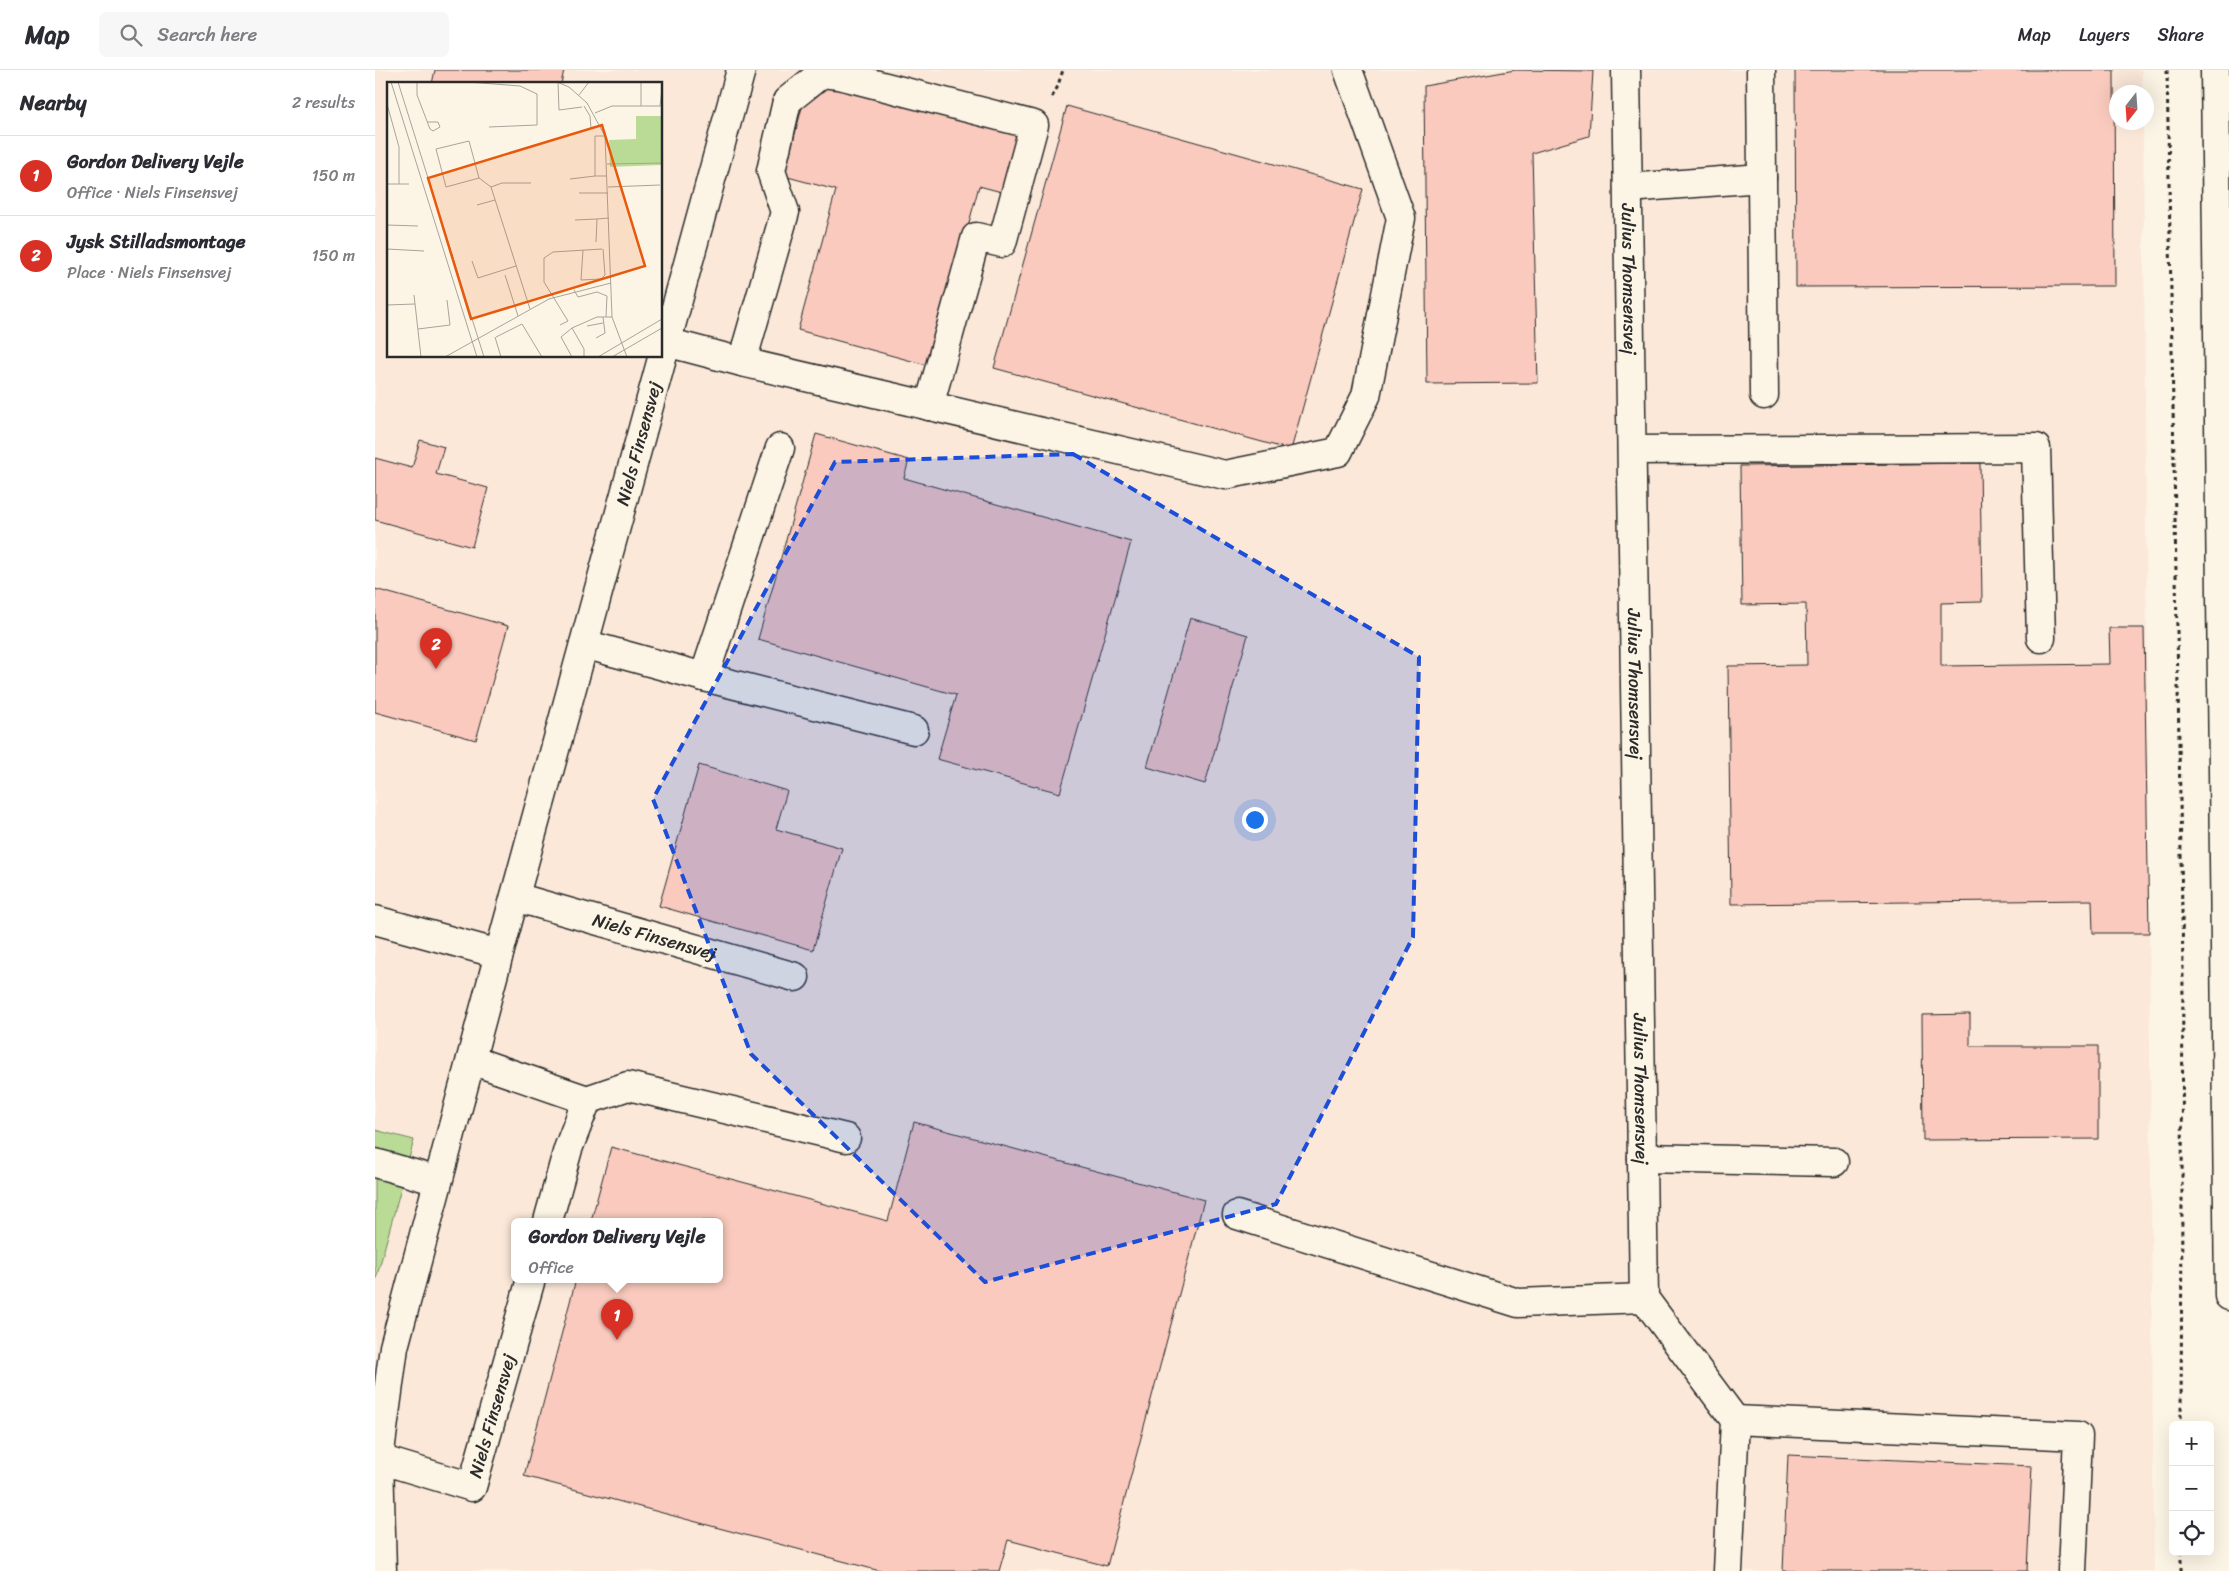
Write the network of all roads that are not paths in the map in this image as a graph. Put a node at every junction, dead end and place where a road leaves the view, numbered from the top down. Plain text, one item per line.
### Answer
1 (741, 70) edge
2 (1347, 70) edge
3 (1626, 70) edge
4 (1761, 70) edge
5 (2215, 70) edge
6 (1762, 178) junction
7 (1628, 188) junction
8 (667, 342) junction
9 (663, 357) edge
10 (663, 358) edge
11 (742, 362) junction
12 (1764, 395) dead end
13 (929, 406) junction
14 (780, 448) dead end
15 (1632, 450) junction
16 (2041, 638) dead end
17 (584, 644) junction
18 (704, 677) junction
19 (915, 730) dead end
20 (515, 897) junction
21 (375, 920) edge
22 (499, 954) junction
23 (795, 976) dead end
24 (471, 1060) junction
25 (587, 1100) junction
26 (846, 1138) dead end
27 (1642, 1158) junction
28 (1834, 1162) dead end
29 (375, 1163) edge
30 (438, 1181) junction
31 (1237, 1215) dead end
32 (548, 1218) edge
33 (530, 1283) edge
34 (2229, 1296) edge
35 (1644, 1298) junction
36 (1735, 1420) junction
37 (379, 1459) junction
38 (382, 1571) edge
39 (1728, 1571) edge
40 (2072, 1571) edge

1 - 8 street, Niels Finsensvej
2 - 13 street
3 - 7 street, Julius Thomsensvej
4 - 6 street
5 - 34 street
6 - 7 street
6 - 12 street
7 - 15 street, Julius Thomsensvej
8 - 9 street, Niels Finsensvej
8 - 11 street
10 - 17 street, Niels Finsensvej
11 - 13 street
11 - 13 street
14 - 18 street
15 - 16 street
15 - 27 street, Julius Thomsensvej
17 - 18 street
17 - 20 street, Niels Finsensvej
18 - 19 street
20 - 22 street, Niels Finsensvej
20 - 23 street, Niels Finsensvej
21 - 22 street
22 - 24 street, Niels Finsensvej
24 - 25 street
24 - 30 street, Niels Finsensvej
25 - 26 street
25 - 32 street
27 - 28 street
27 - 35 street, Julius Thomsensvej
29 - 30 street
30 - 37 street, Niels Finsensvej
31 - 35 street
33 - 37 street, Niels Finsensvej
35 - 36 street
36 - 39 street
36 - 40 street
37 - 38 street, Niels Finsensvej

